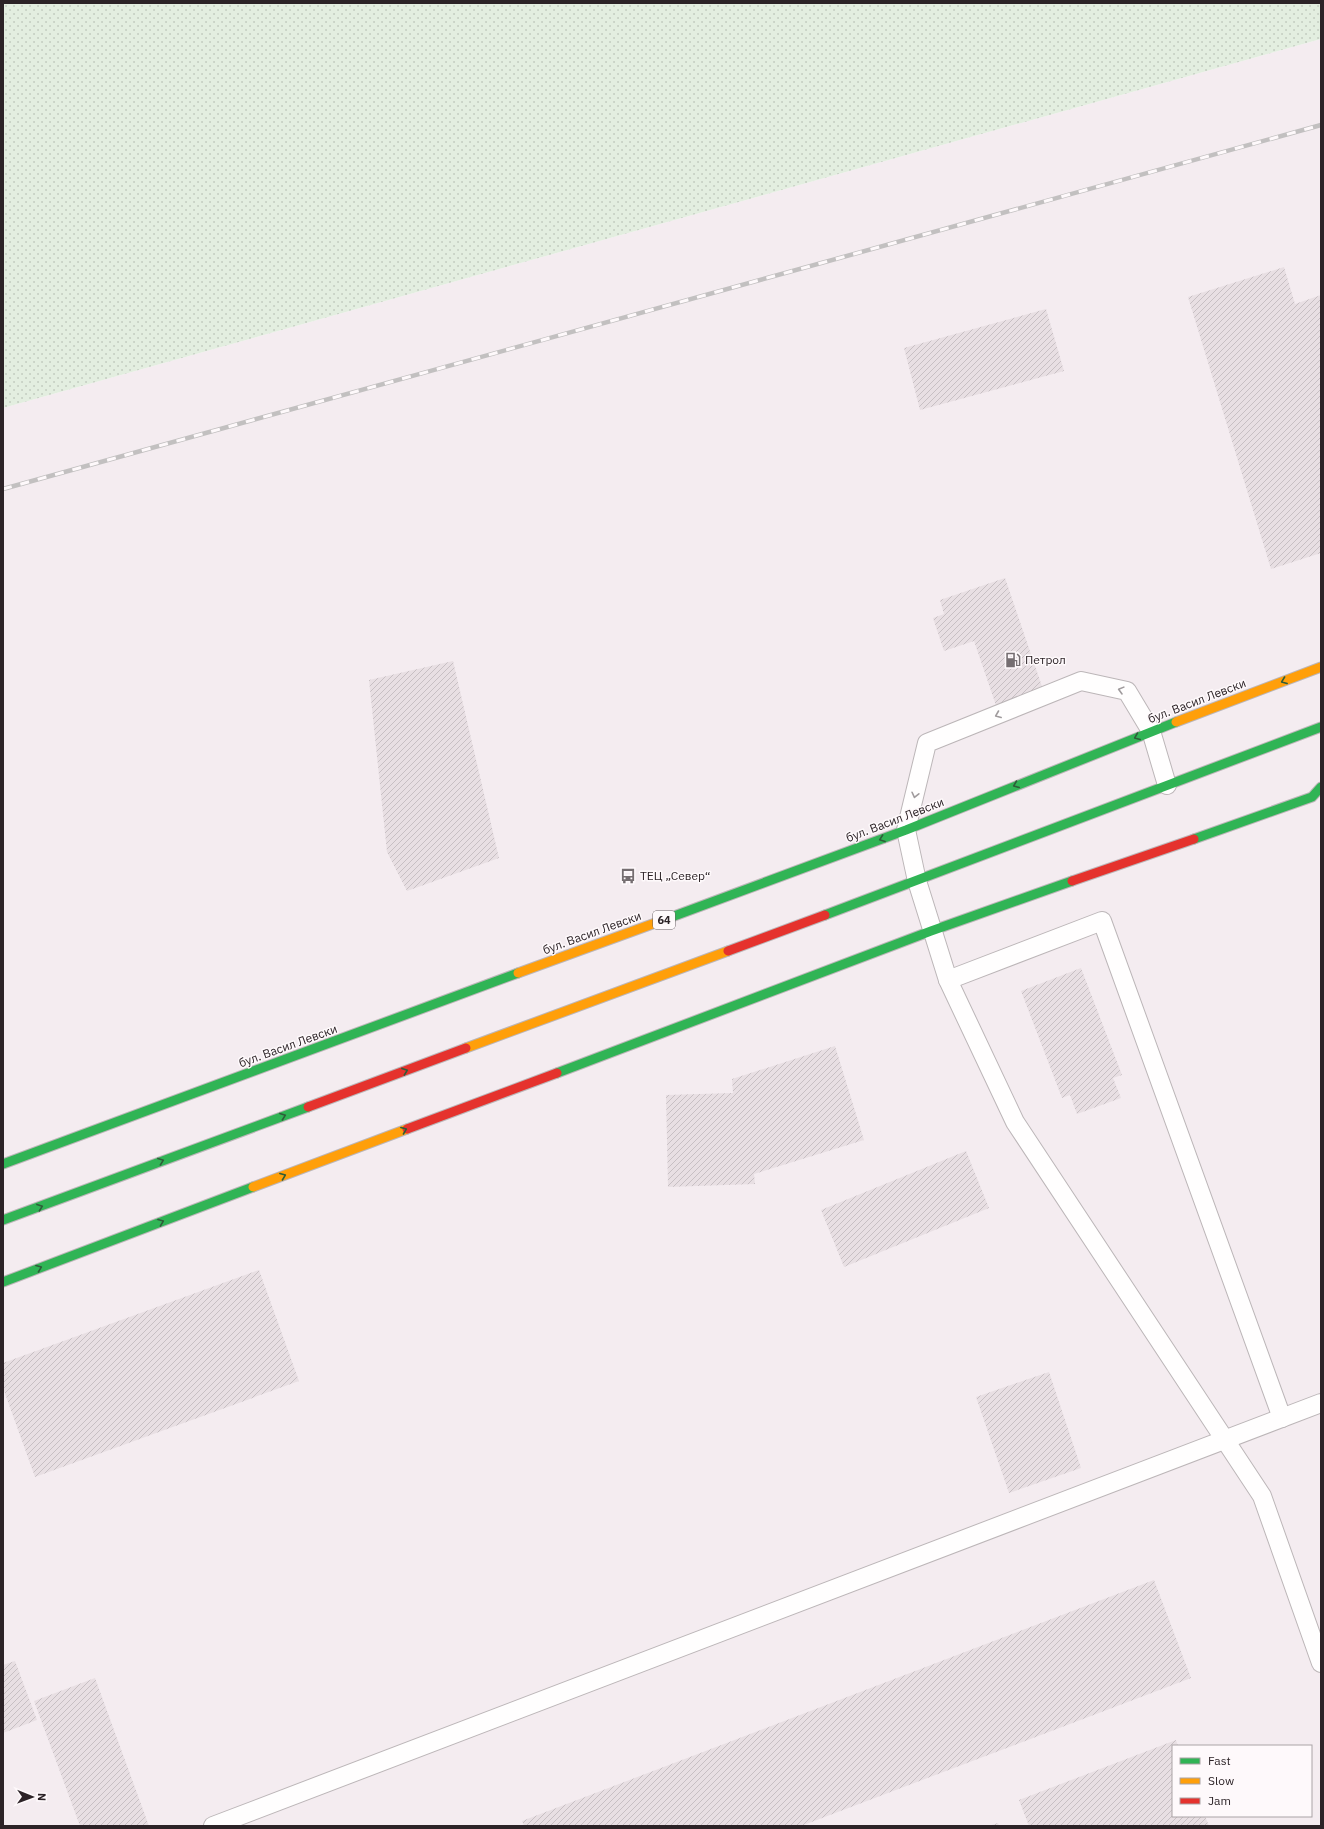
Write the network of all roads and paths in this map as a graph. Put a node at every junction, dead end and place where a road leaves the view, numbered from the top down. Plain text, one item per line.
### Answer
1 (1321, 667) edge
2 (1321, 727) edge
3 (1151, 731) junction
4 (1167, 785) junction
5 (1321, 787) edge
6 (906, 830) junction
7 (917, 880) junction
8 (931, 931) junction
9 (948, 980) junction
10 (3, 1164) edge
11 (3, 1220) edge
12 (3, 1282) edge
13 (1321, 1403) edge
14 (1282, 1418) junction
15 (1224, 1440) junction
16 (1321, 1663) edge
17 (213, 1826) edge

1 -> 3 main road, бул. Васил Левски / 64
2 - 4 main road
3 - 4 lane
3 -> 6 main road, бул. Васил Левски / 64
3 -> 6 lane
4 - 7 main road
5 - 8 main road
6 - 7 lane
6 -> 10 main road, бул. Васил Левски / 64
7 - 8 lane
11 -> 7 main road
8 - 9 lane
12 -> 8 main road
9 - 14 lane
9 - 15 lane
13 - 14 lane
14 - 15 lane
15 - 16 lane
15 - 17 lane

